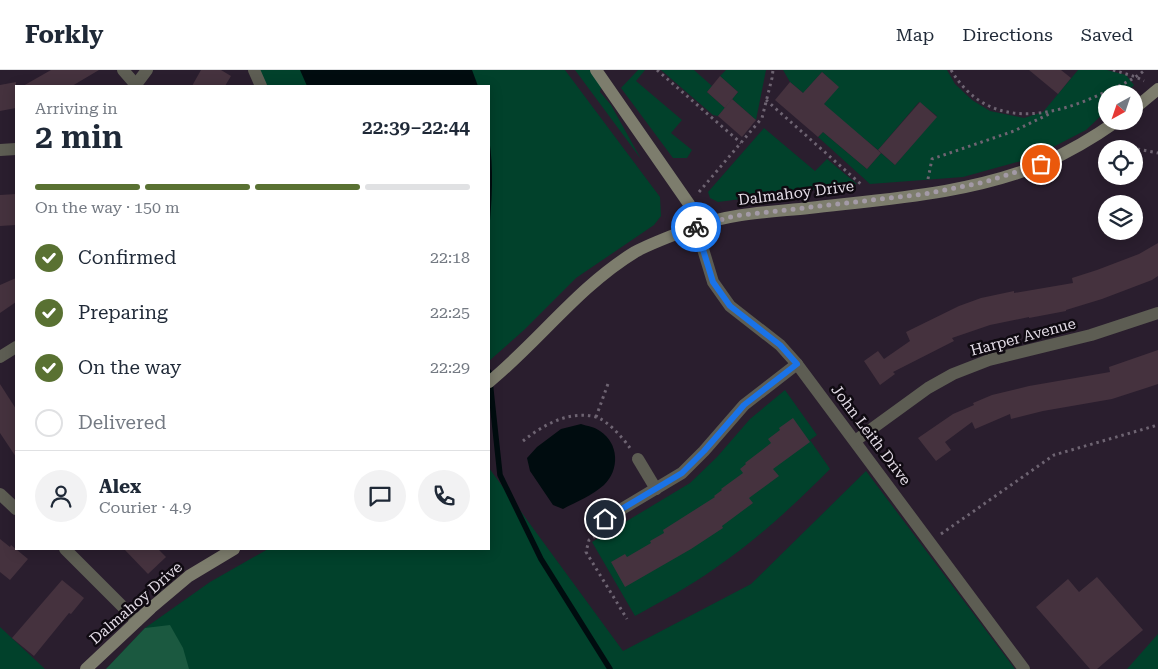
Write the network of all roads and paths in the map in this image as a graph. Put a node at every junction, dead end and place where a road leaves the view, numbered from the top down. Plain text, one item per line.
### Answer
1 (123, 70) edge
2 (147, 70) edge
3 (254, 70) edge
4 (657, 70) edge
5 (773, 70) edge
6 (951, 70) edge
7 (1113, 70) edge
8 (1145, 70) edge
9 (599, 71) edge
10 (1136, 77) junction
11 (134, 85) edge
12 (136, 85) edge
13 (261, 85) edge
14 (1158, 89) edge
15 (766, 100) junction
16 (1143, 102) edge
17 (1052, 112) junction
18 (1105, 130) edge
19 (1091, 140) junction
20 (741, 143) junction
21 (15, 149) edge
22 (0, 150) edge
23 (1158, 153) edge
24 (924, 194) junction
25 (878, 200) junction
26 (689, 204) junction
27 (696, 226) junction
28 (1158, 313) edge
29 (15, 348) edge
30 (0, 357) edge
31 (797, 364) junction
32 (490, 381) edge
33 (609, 381) dead end
34 (596, 417) junction
35 (1158, 425) edge
36 (524, 441) dead end
37 (855, 441) junction
38 (638, 459) joint
39 (656, 489) junction
40 (0, 494) edge
41 (15, 507) edge
42 (604, 525) joint
43 (930, 541) junction
44 (70, 550) edge
45 (232, 550) edge
46 (627, 619) dead end
47 (137, 621) junction
48 (86, 669) edge
49 (1024, 669) edge

1 - 11 street
2 - 12 street
3 - 13 street
4 - 20 path
5 - 15 path
6 - 17 path
7 - 10 path
8 - 10 path
9 - 26 street
10 - 14 path
10 - 17 path
14 - 16 street
15 - 20 path
15 - 25 path
17 - 24 path
18 - 19 street, Dalmahoy Drive
19 - 23 path
19 - 24 street, Dalmahoy Drive
20 - 26 path
21 - 22 street
24 - 25 street, Dalmahoy Drive
25 - 27 street, Dalmahoy Drive
26 - 27 street
27 - 31 street, John Leith Drive
27 - 32 street, Dalmahoy Drive
28 - 37 street, Harper Avenue
29 - 30 street
31 - 37 street, John Leith Drive
31 - 39 street
33 - 34 path
34 - 36 path
34 - 38 path
35 - 43 path
37 - 43 street, John Leith Drive
38 - 39 street
39 - 42 street
40 - 41 street
42 - 46 path
43 - 49 street, John Leith Drive
44 - 47 street
45 - 47 street, Dalmahoy Drive
47 - 48 street, Dalmahoy Drive

